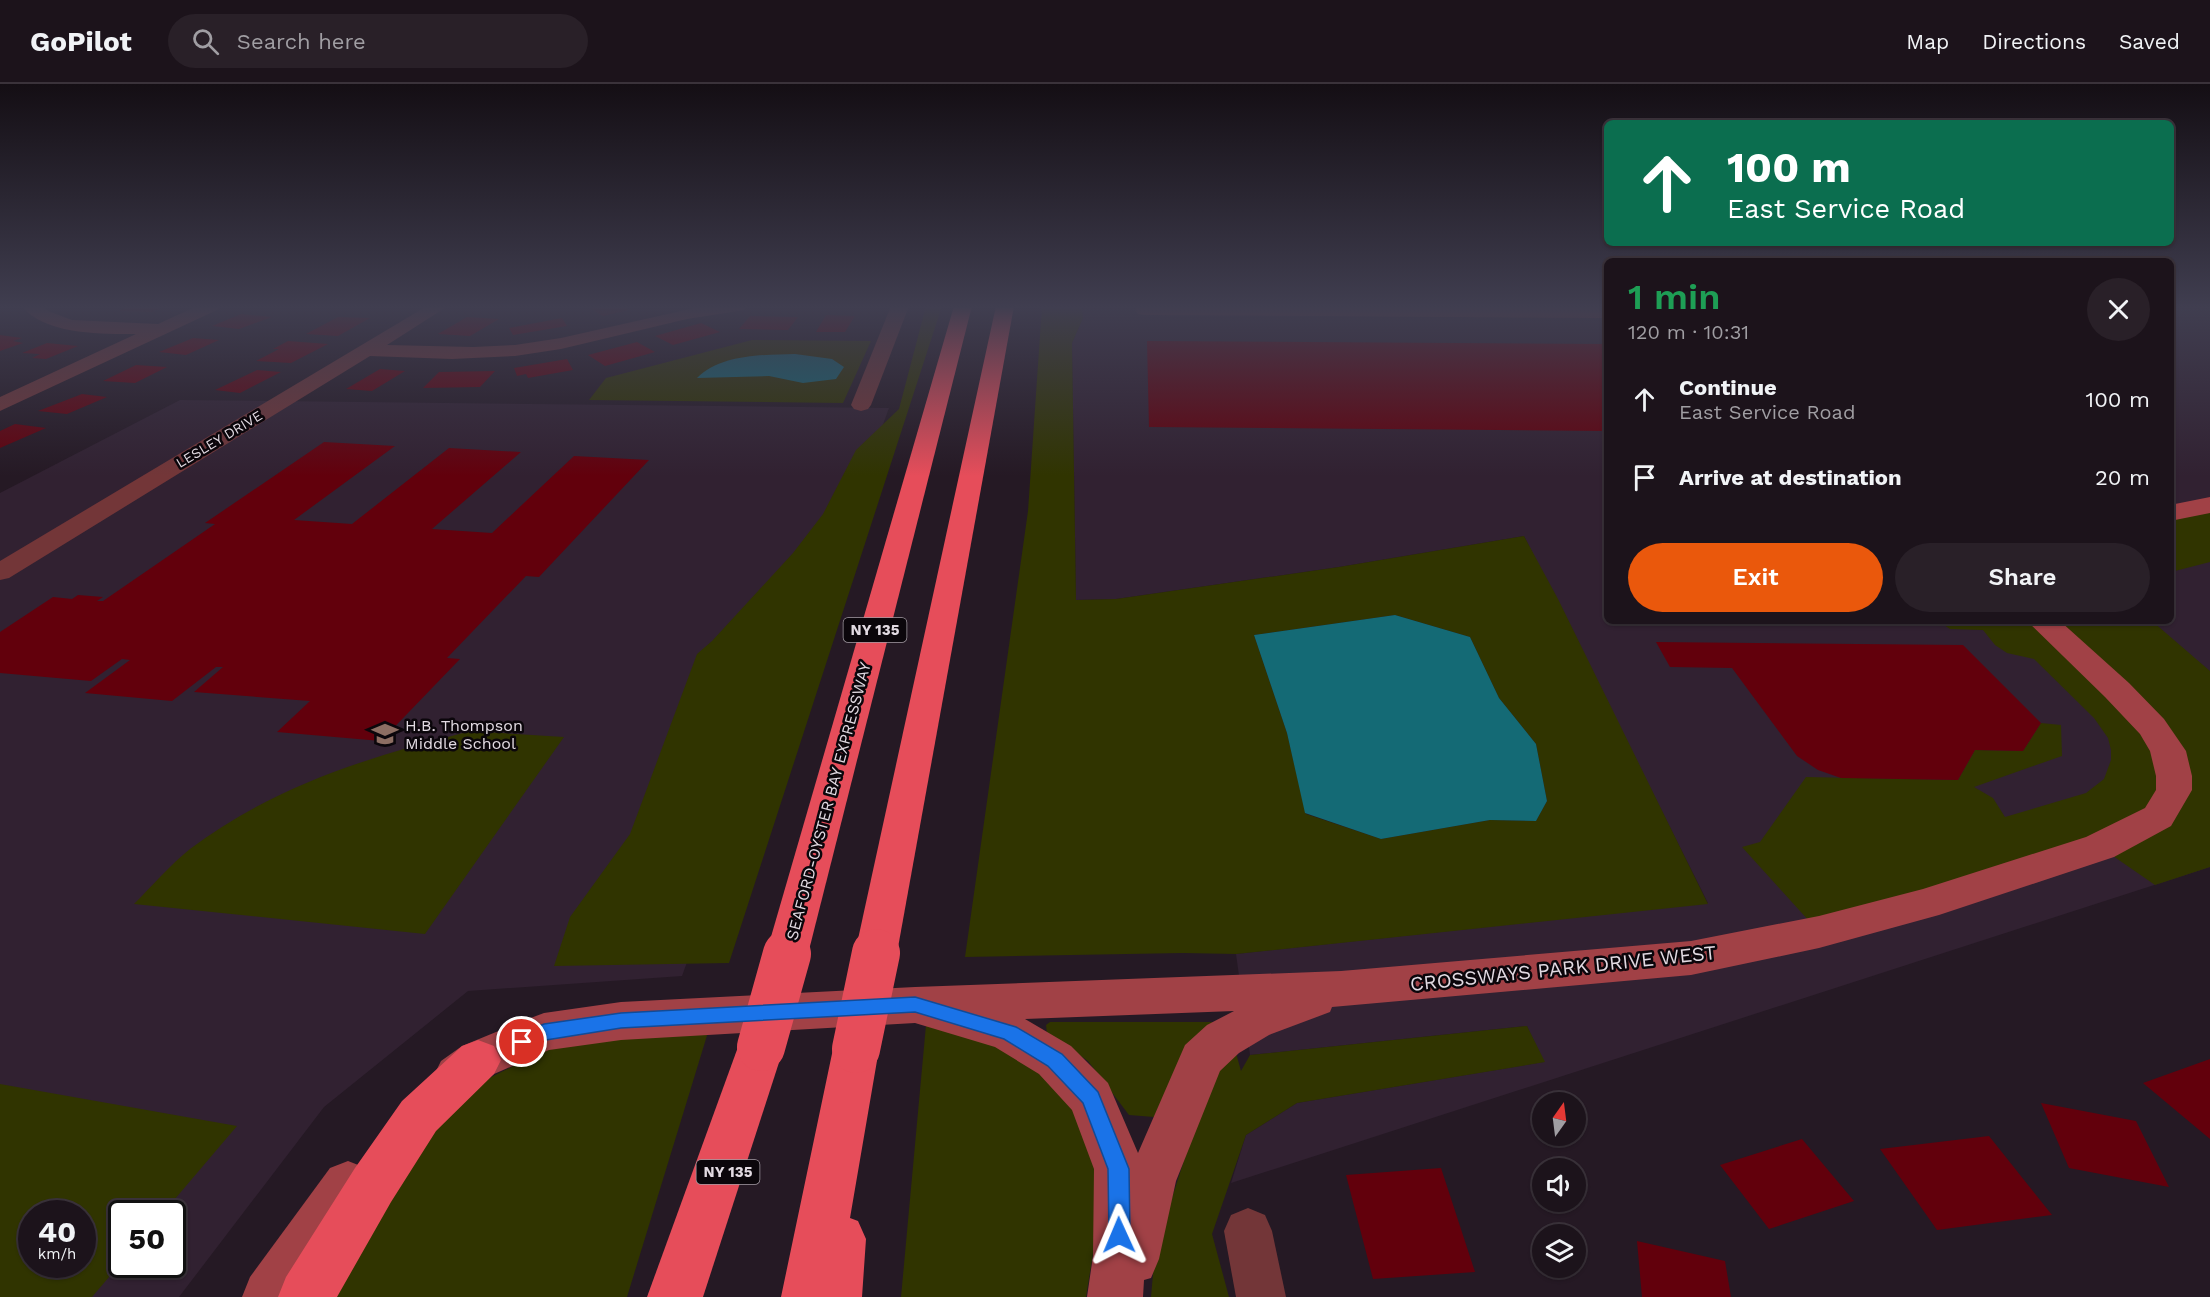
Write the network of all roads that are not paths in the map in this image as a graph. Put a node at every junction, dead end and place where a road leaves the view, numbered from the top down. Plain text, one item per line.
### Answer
1 (91, 363) edge
2 (345, 363) edge
3 (878, 363) edge
4 (948, 363) edge
5 (994, 363) edge
6 (0, 405) edge
7 (861, 405) dead end
8 (2210, 505) edge
9 (2174, 512) edge
10 (0, 572) edge
11 (2045, 624) edge
12 (1341, 989) junction
13 (915, 1005) junction
14 (761, 1047) junction
15 (856, 1050) junction
16 (478, 1060) junction
17 (1248, 1231) dead end
18 (270, 1297) edge
19 (306, 1297) edge
20 (675, 1297) edge
21 (694, 1297) edge
22 (809, 1297) edge
23 (834, 1297) edge
24 (1115, 1297) edge
25 (1124, 1297) edge
26 (1261, 1297) edge

1 - 6 street
2 - 10 street, LESLEY DRIVE
3 - 7 street
4 - 14 highway, SEAFORD-OYSTER BAY EXPRESSWAY / NY 135, bridge
5 - 15 highway, bridge
8 - 9 street
11 - 12 street, CROSSWAYS PARK DRIVE WEST
12 - 13 street, CROSSWAYS PARK DRIVE WEST
12 - 25 street, CROSSWAYS PARK DRIVE WEST
13 - 16 street, CROSSWAYS PARK DRIVE WEST
13 - 24 street
14 - 20 highway
14 - 21 highway, SEAFORD-OYSTER BAY EXPRESSWAY / NY 135
15 - 22 highway
15 - 23 highway
16 - 18 street, CROSSWAYS PARK DRIVE WEST
16 - 19 highway
17 - 26 street

